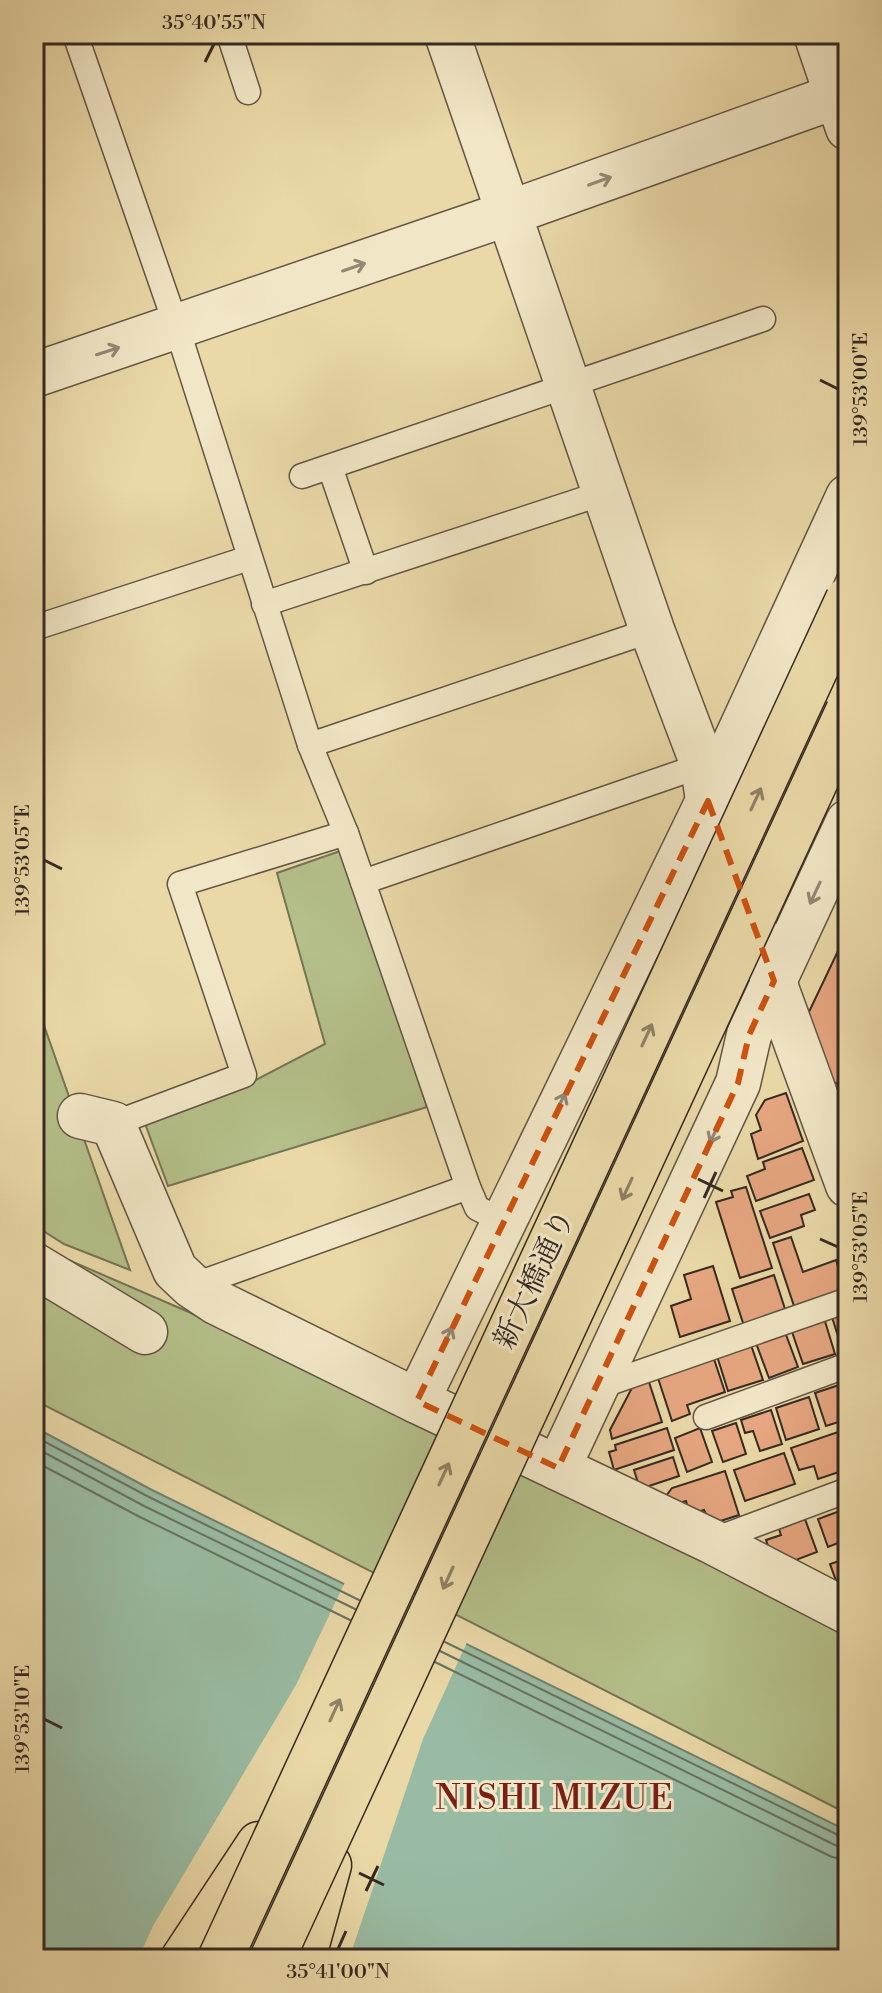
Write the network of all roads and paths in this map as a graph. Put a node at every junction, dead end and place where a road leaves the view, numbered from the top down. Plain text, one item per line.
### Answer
1 (75, 34) edge
2 (229, 34) edge
3 (447, 34) edge
4 (816, 34) edge
5 (248, 92) dead end
6 (844, 105) edge
7 (509, 213) junction
8 (763, 319) dead end
9 (177, 328) junction
10 (34, 375) edge
11 (569, 385) junction
12 (330, 467) junction
13 (302, 476) dead end
14 (606, 492) junction
15 (848, 497) edge
16 (249, 558) junction
17 (366, 572) junction
18 (848, 599) edge
19 (264, 604) junction
20 (34, 628) edge
21 (652, 630) junction
22 (848, 711) edge
23 (310, 745) junction
24 (705, 783) junction
25 (848, 822) edge
26 (346, 833) junction
27 (363, 882) junction
28 (774, 981) junction
29 (97, 1120) joint
30 (848, 1185) edge
31 (468, 1187) junction
32 (503, 1221) junction
33 (34, 1265) edge
34 (192, 1286) junction
35 (848, 1300) edge
36 (145, 1332) dead end
37 (848, 1365) edge
38 (595, 1388) junction
39 (417, 1401) junction
40 (706, 1417) dead end
41 (558, 1468) junction
42 (848, 1490) edge
43 (711, 1541) junction
44 (848, 1612) edge
45 (308, 1769) junction
46 (350, 1789) junction
47 (183, 1959) edge
48 (220, 1959) edge
49 (272, 1959) edge
50 (303, 1959) edge

1 - 9 lane
2 - 5 lane
3 - 7 street
4 - 6 street
7 -> 6 street
9 -> 7 street
7 - 11 street
8 - 11 lane
10 -> 9 street
9 - 16 lane
11 - 12 lane
11 - 14 street
12 - 13 lane
12 - 17 lane
14 - 17 lane
14 - 21 street
15 - 24 street
16 - 19 lane
16 - 20 lane
17 - 19 lane
45 -> 18 main road, 新大橋通り, bridge
19 - 23 lane
21 - 23 lane
21 - 24 street
22 -> 46 main road, 新大橋通り, bridge
23 - 26 lane
24 - 27 lane
24 - 28 street
32 -> 24 street
25 -> 28 street
26 - 27 lane
26 - 29 lane
27 - 31 lane
28 - 30 street
28 -> 38 street
29 - 34 street
31 - 32 lane
31 - 34 lane
39 -> 32 street
33 - 36 street
34 - 39 street
35 - 38 lane
37 - 40 lane
38 - 41 street
39 - 41 street
41 - 43 street
42 - 43 lane
43 - 44 street
45 - 47 main road, bridge
45 - 48 main road, 新大橋通り, bridge
46 - 49 main road, 新大橋通り, bridge
46 - 50 main road, bridge

